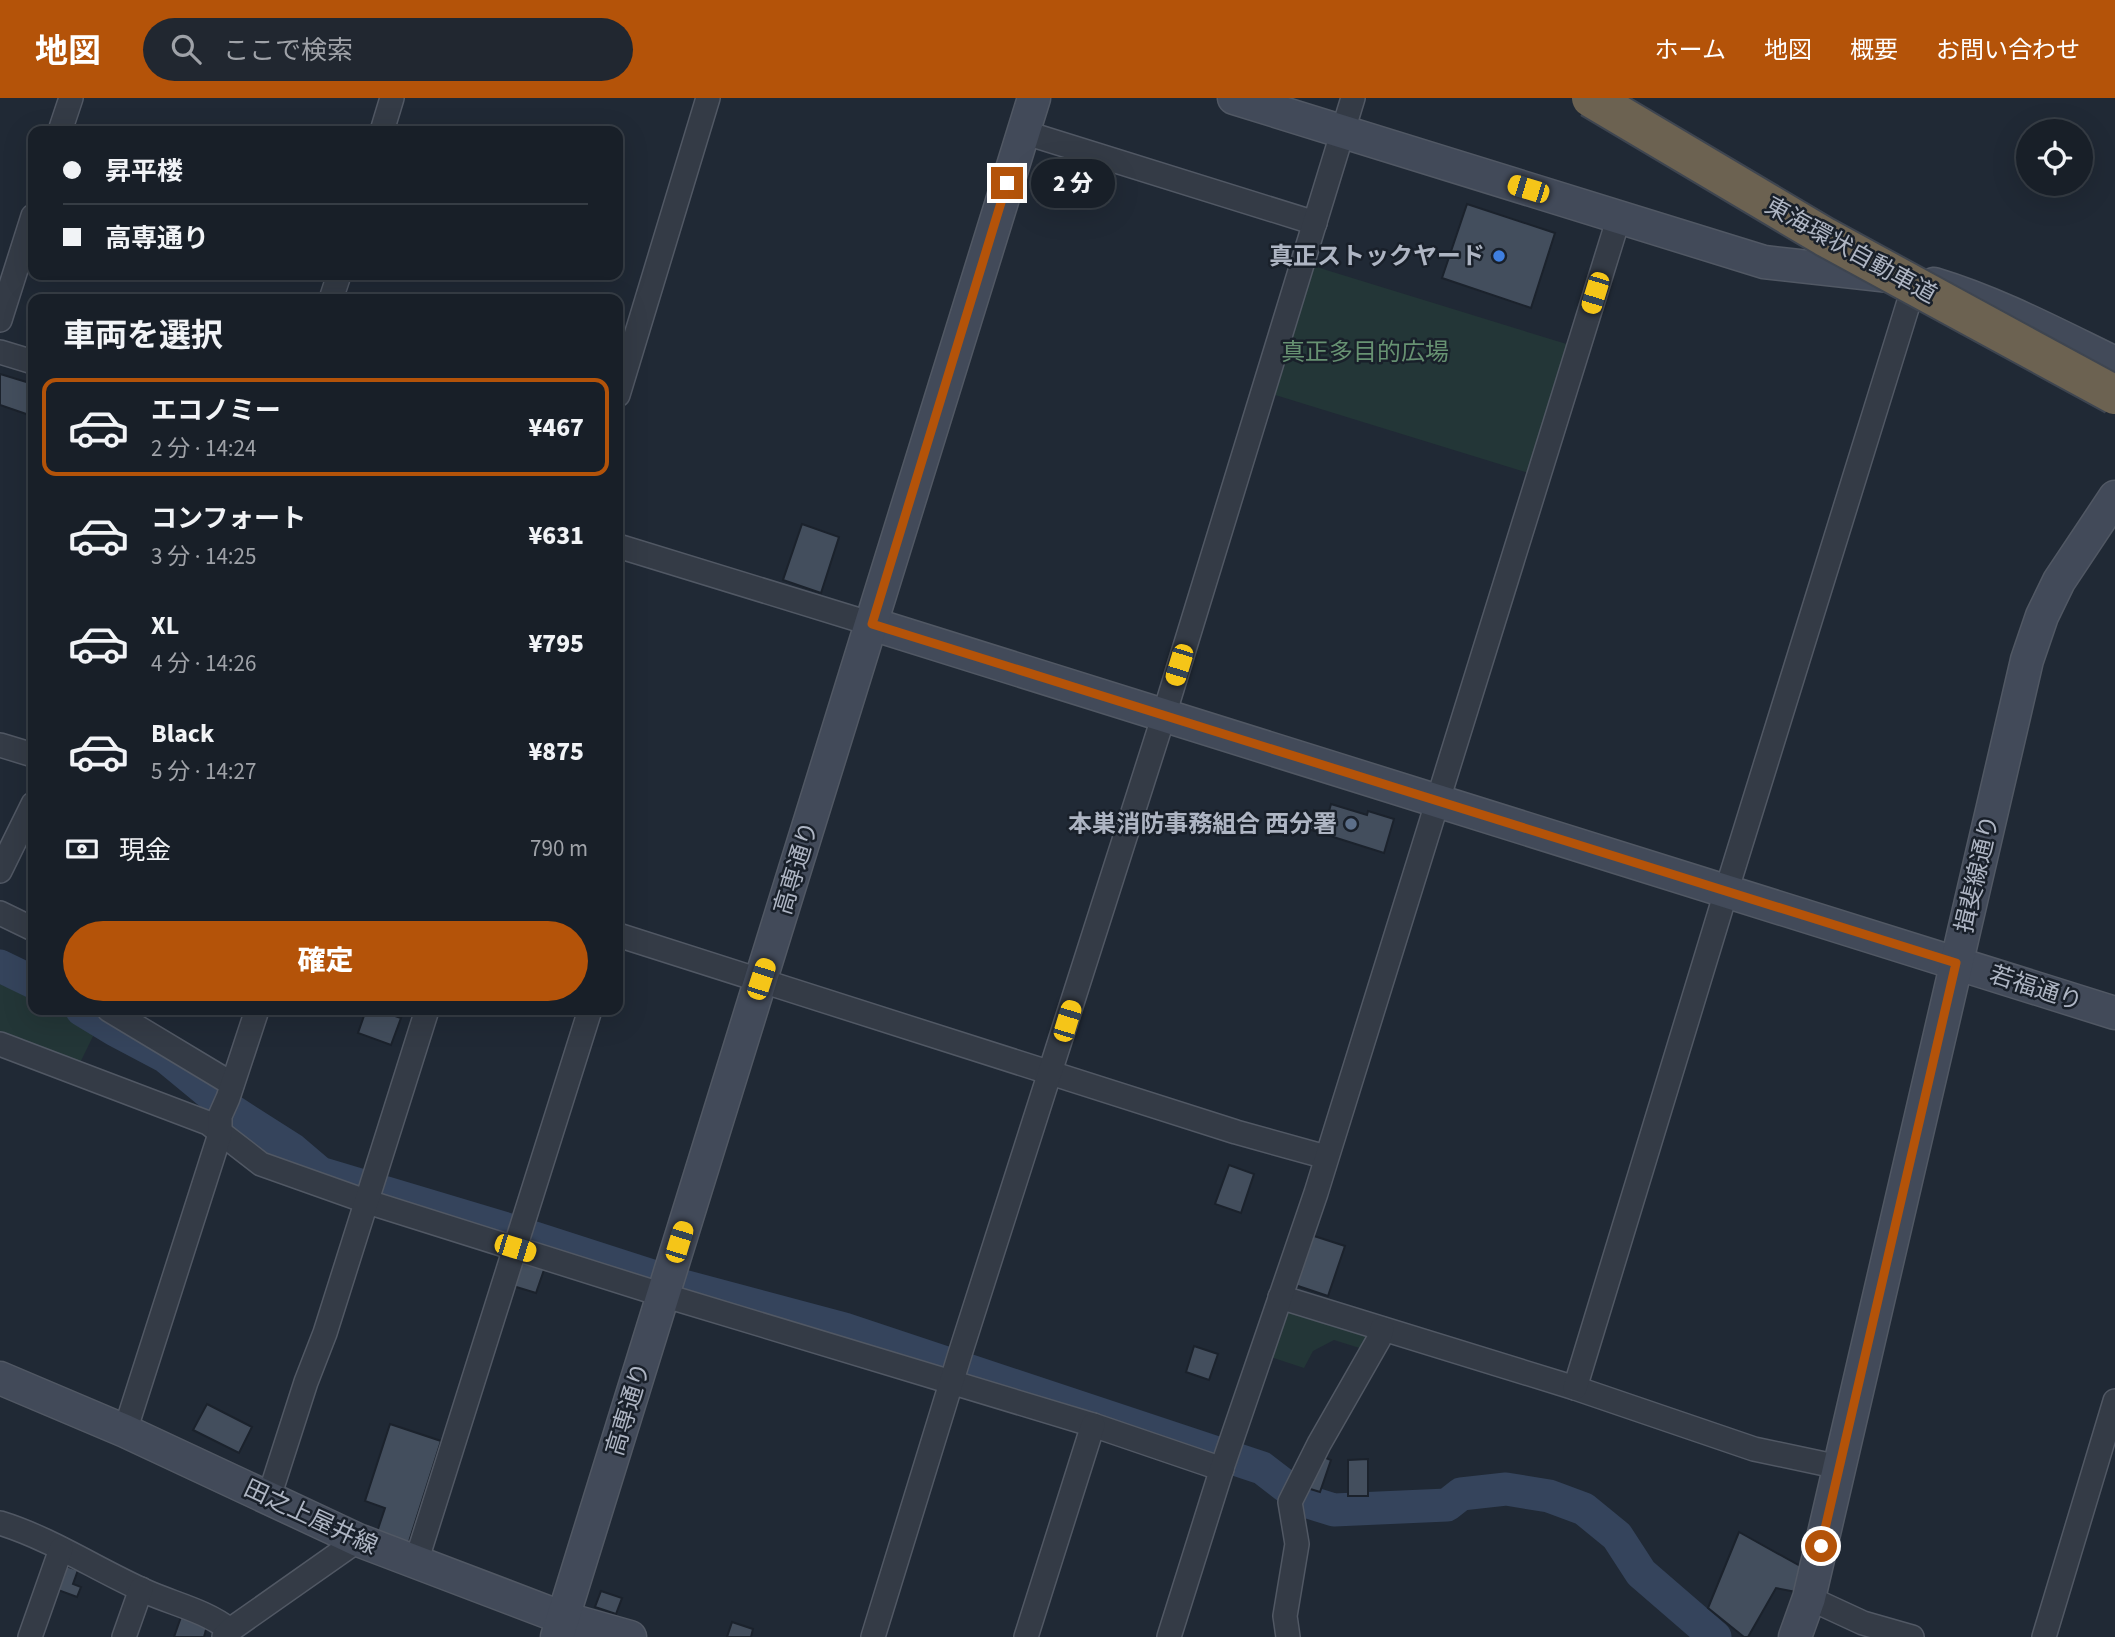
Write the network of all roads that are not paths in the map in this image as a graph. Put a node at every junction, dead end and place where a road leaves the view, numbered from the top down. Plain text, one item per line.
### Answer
1 (71, 98) edge
2 (392, 98) edge
3 (708, 98) edge
4 (1034, 98) edge
5 (1353, 98) edge
6 (1591, 98) edge
7 (1251, 101) edge
8 (62, 126) edge
9 (384, 126) edge
10 (1023, 132) junction
11 (1343, 132) junction
12 (1619, 217) junction
13 (1315, 223) junction
14 (28, 232) edge
15 (1916, 279) junction
16 (0, 320) edge
17 (0, 352) edge
18 (28, 360) edge
19 (2115, 363) edge
20 (623, 378) edge
21 (2115, 395) edge
22 (2115, 498) edge
23 (623, 548) edge
24 (872, 624) junction
25 (1164, 715) junction
26 (0, 745) edge
27 (28, 753) edge
28 (1438, 802) junction
29 (28, 814) edge
30 (0, 871) edge
31 (1726, 892) junction
32 (0, 914) edge
33 (28, 927) edge
34 (623, 937) edge
35 (1956, 963) junction
36 (761, 979) junction
37 (2115, 1013) edge
38 (116, 1015) edge
39 (255, 1015) edge
40 (425, 1015) edge
41 (588, 1015) edge
42 (0, 1045) edge
43 (1051, 1072) junction
44 (232, 1084) junction
45 (220, 1134) junction
46 (1326, 1157) junction
47 (368, 1202) junction
48 (515, 1248) junction
49 (666, 1285) junction
50 (1280, 1297) junction
51 (1382, 1328) junction
52 (0, 1378) edge
53 (951, 1381) junction
54 (1575, 1388) junction
55 (2115, 1401) edge
56 (1093, 1425) junction
57 (125, 1431) junction
58 (1224, 1461) junction
59 (1839, 1467) junction
60 (269, 1497) junction
61 (0, 1523) edge
62 (358, 1540) junction
63 (61, 1549) junction
64 (416, 1562) junction
65 (141, 1589) junction
66 (1810, 1598) junction
67 (560, 1627) edge
68 (227, 1633) edge
69 (30, 1637) edge
70 (124, 1637) edge
71 (630, 1637) edge
72 (873, 1637) edge
73 (1026, 1637) edge
74 (1170, 1637) edge
75 (1288, 1637) edge
76 (1795, 1637) edge
77 (1912, 1637) edge
78 (2044, 1637) edge

1 - 8 street
2 - 9 street
3 - 20 street
4 - 10 street, 高専通り
5 - 11 street
6 - 21 highway, 東海環状自動車道, bridge
7 - 11 street
10 - 13 street
10 - 24 street, 高専通り
11 - 12 street
11 - 13 street
12 - 15 street
12 - 28 street
13 - 25 street
14 - 16 street
15 - 19 street
15 - 31 street
17 - 18 street
22 - 35 street, 揖斐線通り
23 - 24 street
24 - 25 street, 若福通り
24 - 36 street, 高専通り
25 - 28 street, 若福通り
25 - 43 street
26 - 27 street
28 - 31 street, 若福通り
28 - 46 street
29 - 30 street
31 - 35 street, 若福通り
31 - 54 street
32 - 33 street
34 - 36 street
35 - 37 street, 若福通り
35 - 59 street, 揖斐線通り
36 - 43 street
36 - 49 street, 高専通り
38 - 44 street
39 - 44 street
40 - 47 street
41 - 48 street
42 - 45 street
43 - 46 street
43 - 53 street
44 - 45 street
45 - 47 street
45 - 57 street
46 - 50 street
47 - 48 street
47 - 60 street
48 - 49 street
48 - 64 street
49 - 53 street
49 - 67 street, 高専通り
50 - 51 street
50 - 58 street
51 - 54 street
51 - 75 street
52 - 57 street, 田之上屋井線
53 - 56 street
53 - 72 street
54 - 59 street
55 - 78 street
56 - 58 street
56 - 73 street
57 - 60 street, 田之上屋井線
58 - 74 street
59 - 66 street, 揖斐線通り
60 - 62 street, 田之上屋井線
61 - 63 street
62 - 64 street, 田之上屋井線
62 - 68 street
63 - 65 street
63 - 69 street
64 - 67 street, 田之上屋井線
65 - 68 street
65 - 70 street
66 - 76 street, 揖斐線通り
66 - 77 street
67 - 71 street, 田之上屋井線

